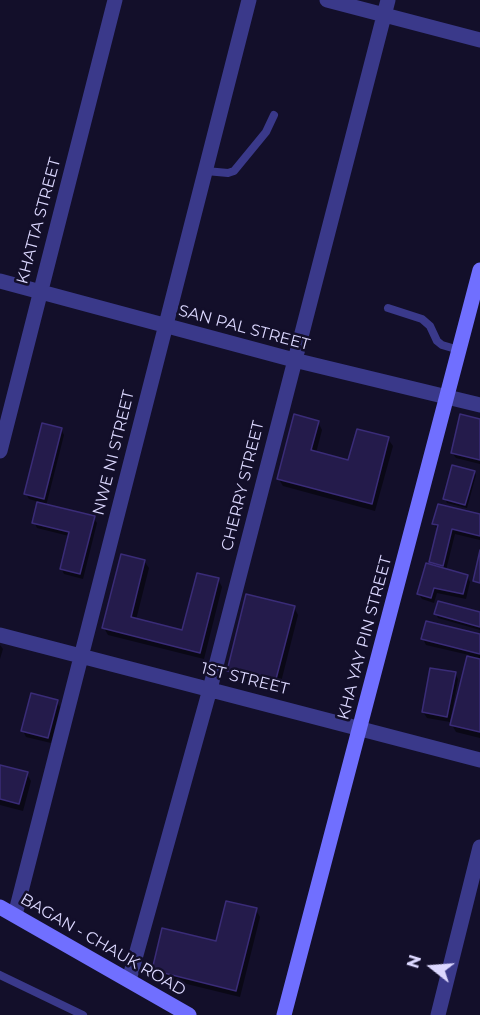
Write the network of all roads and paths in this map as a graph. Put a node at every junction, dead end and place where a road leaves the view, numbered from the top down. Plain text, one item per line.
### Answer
1 (115, 0) edge
2 (249, 0) edge
3 (327, 0) edge
4 (386, 7) edge
5 (480, 40) edge
6 (274, 115) dead end
7 (206, 171) junction
8 (480, 270) edge
9 (0, 281) edge
10 (39, 291) junction
11 (388, 308) dead end
12 (165, 326) junction
13 (459, 350) junction
14 (294, 360) junction
15 (447, 397) junction
16 (480, 405) edge
17 (0, 451) edge
18 (0, 636) edge
19 (81, 657) junction
20 (210, 689) junction
21 (360, 727) junction
22 (480, 759) edge
23 (480, 847) edge
24 (7, 912) edge
25 (0, 975) edge
26 (129, 980) junction
27 (83, 1015) edge
28 (189, 1015) edge
29 (284, 1015) edge
30 (438, 1015) edge

1 - 10 street, KHATTA STREET
2 - 7 street, NWE NI STREET
3 - 4 street
4 - 5 street
4 - 14 street, CHERRY STREET
6 - 7 lane
7 - 12 street, NWE NI STREET
8 - 13 street, KHA YAY PIN STREET
9 - 10 street, SAN PAL STREET
10 - 12 street, SAN PAL STREET
10 - 17 street, KHATTA STREET
11 - 13 lane
12 - 14 street, SAN PAL STREET
12 - 19 street, NWE NI STREET
13 - 15 street, KHA YAY PIN STREET
14 - 15 street, SAN PAL STREET
14 - 20 street, CHERRY STREET
15 - 16 street, SAN PAL STREET
15 - 21 street, KHA YAY PIN STREET
18 - 19 street, 1ST STREET
19 - 20 street, 1ST STREET
19 - 24 street, NWE NI STREET
20 - 21 street, 1ST STREET
20 - 26 street, CHERRY STREET
21 - 22 street, 1ST STREET
21 - 29 street, KHA YAY PIN STREET
23 - 30 street
24 - 26 street, BAGAN - CHAUK ROAD
25 - 27 lane
26 - 28 street, BAGAN - CHAUK ROAD

